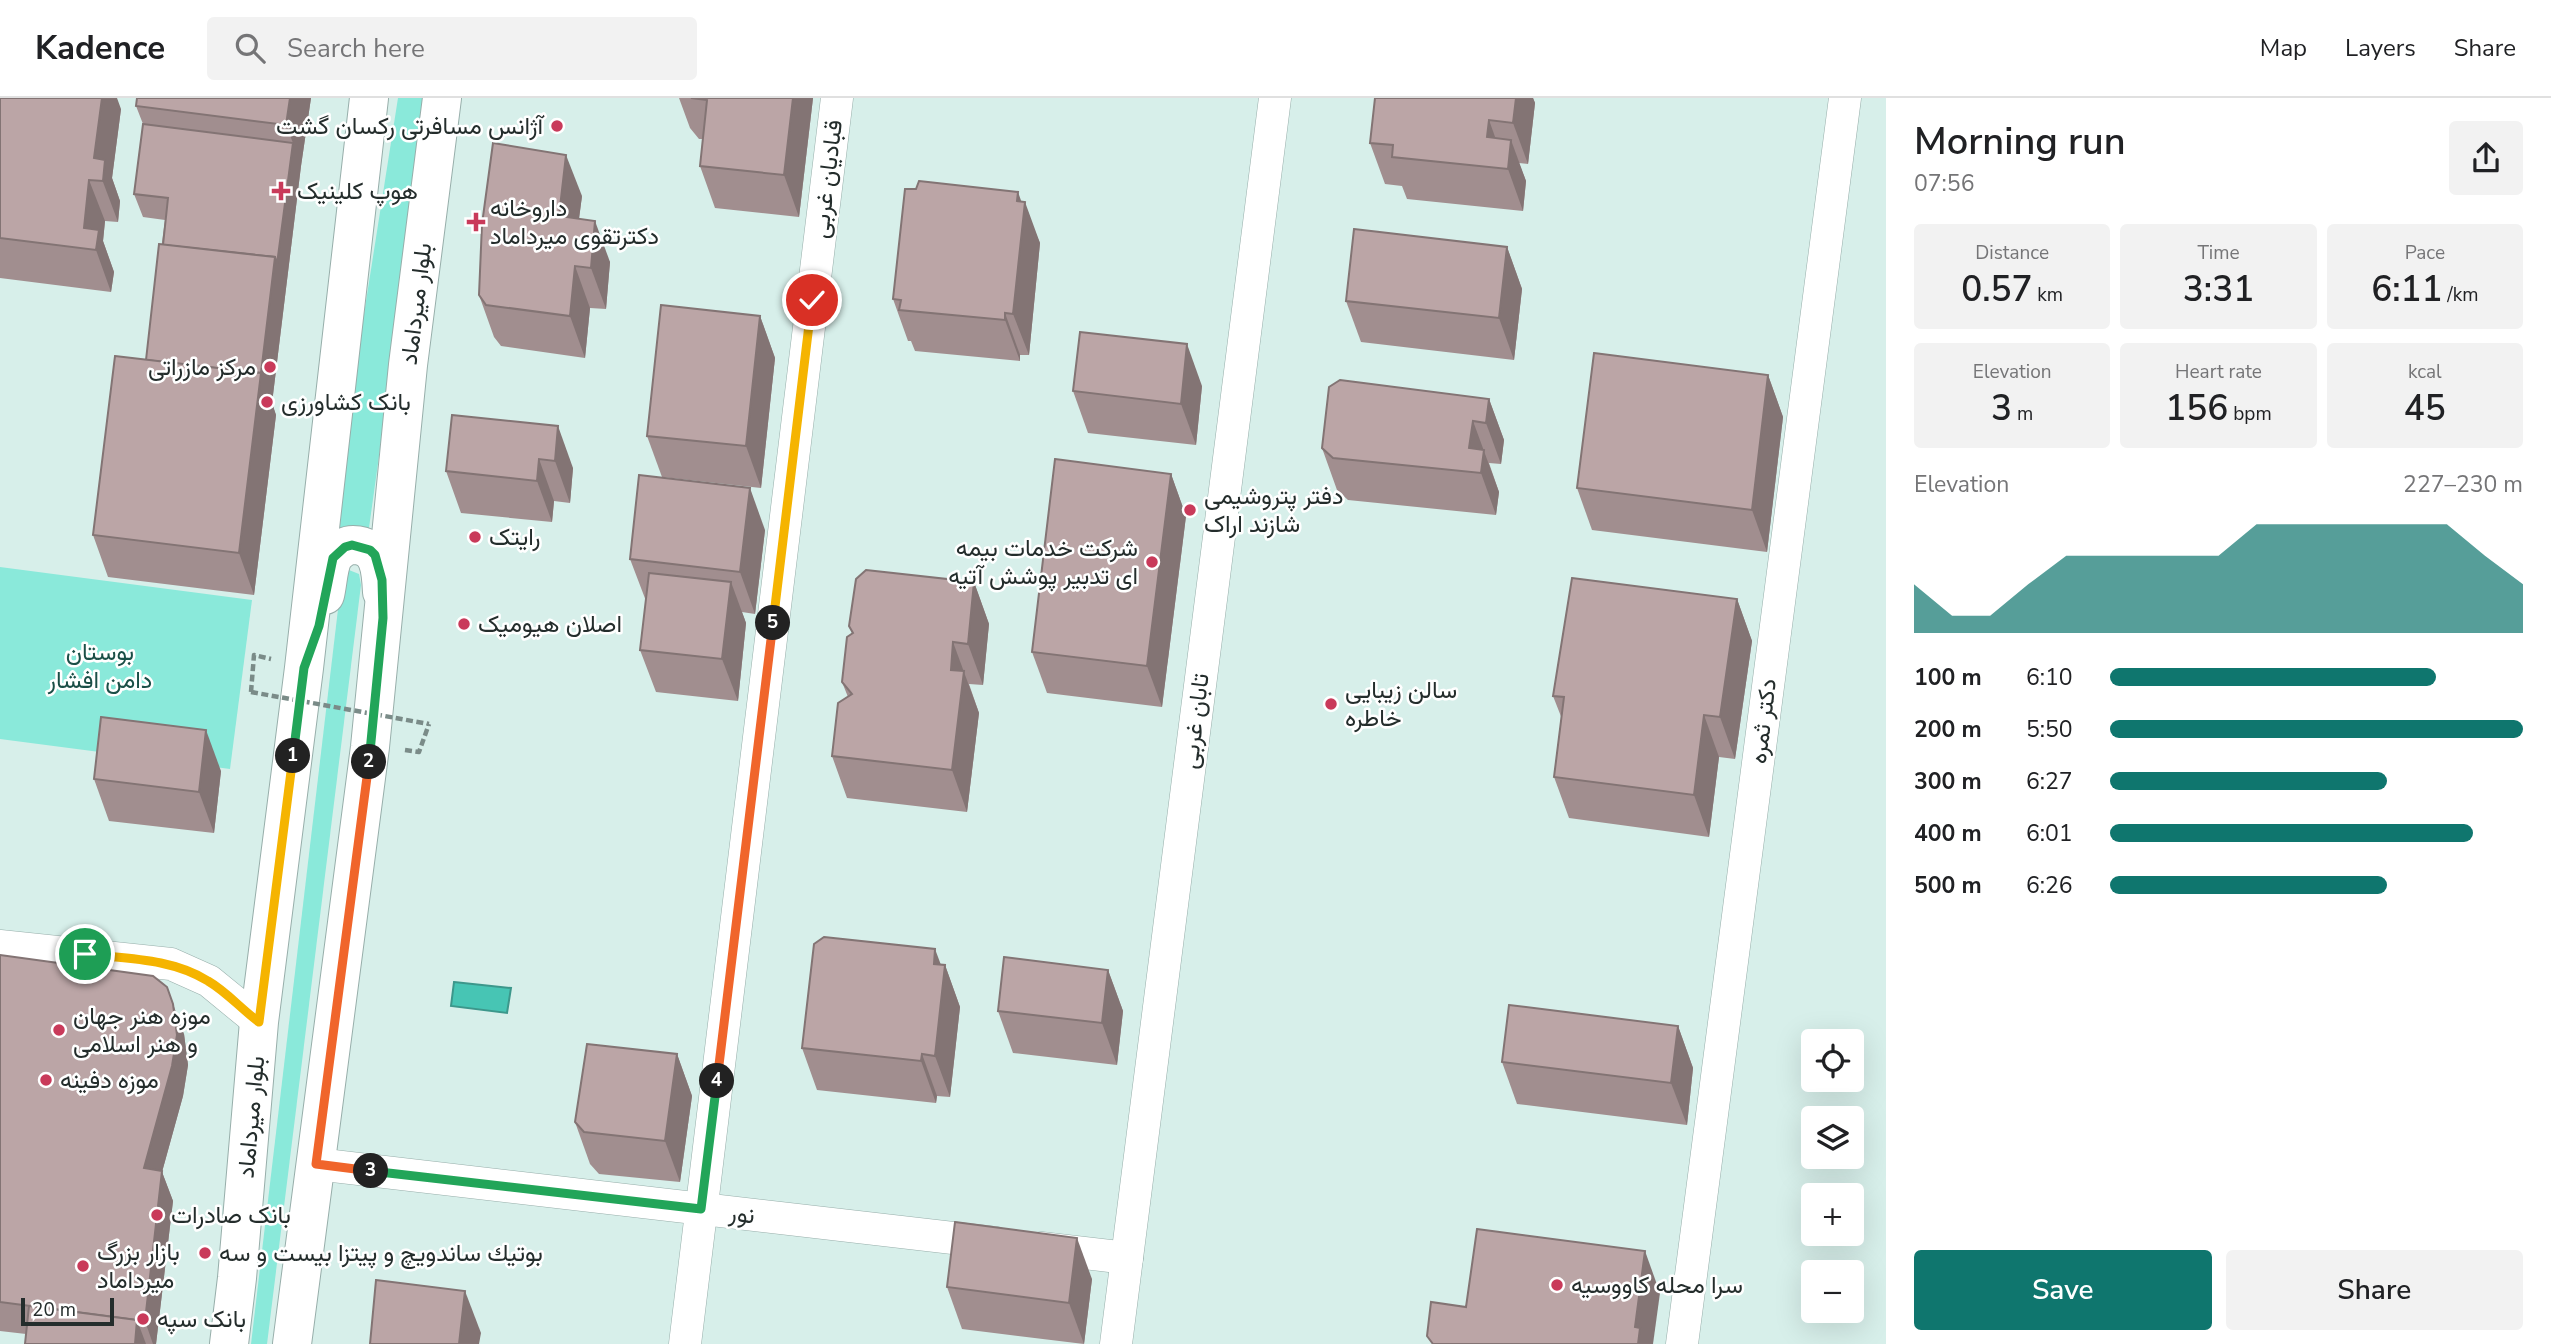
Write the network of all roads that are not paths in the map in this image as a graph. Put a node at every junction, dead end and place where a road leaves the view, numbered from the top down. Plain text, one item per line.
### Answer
1 (369, 98) edge
2 (442, 98) edge
3 (837, 98) edge
4 (1275, 98) edge
5 (1845, 98) edge
6 (383, 618) junction
7 (304, 668) junction
8 (0, 946) edge
9 (259, 1022) junction
10 (316, 1164) junction
11 (701, 1209) junction
12 (1127, 1258) junction
13 (229, 1344) edge
14 (292, 1344) edge
15 (685, 1344) edge
16 (1116, 1344) edge
17 (1682, 1344) edge

1 - 7 main road, بلوار میرداماد
2 - 6 main road, بلوار میرداماد
3 - 11 street, قبادیان غربی
4 - 12 street, تابان غربی
5 - 17 street, دکتر ثمره
6 - 7 main road
6 - 10 main road, بلوار میرداماد
7 - 9 main road, بلوار میرداماد
8 - 9 street
9 - 13 main road, بلوار میرداماد
10 - 11 street, نور
10 - 14 main road, بلوار میرداماد
11 - 12 street, نور
11 - 15 street, قبادیان غربی
12 - 16 street, تابان غربی

